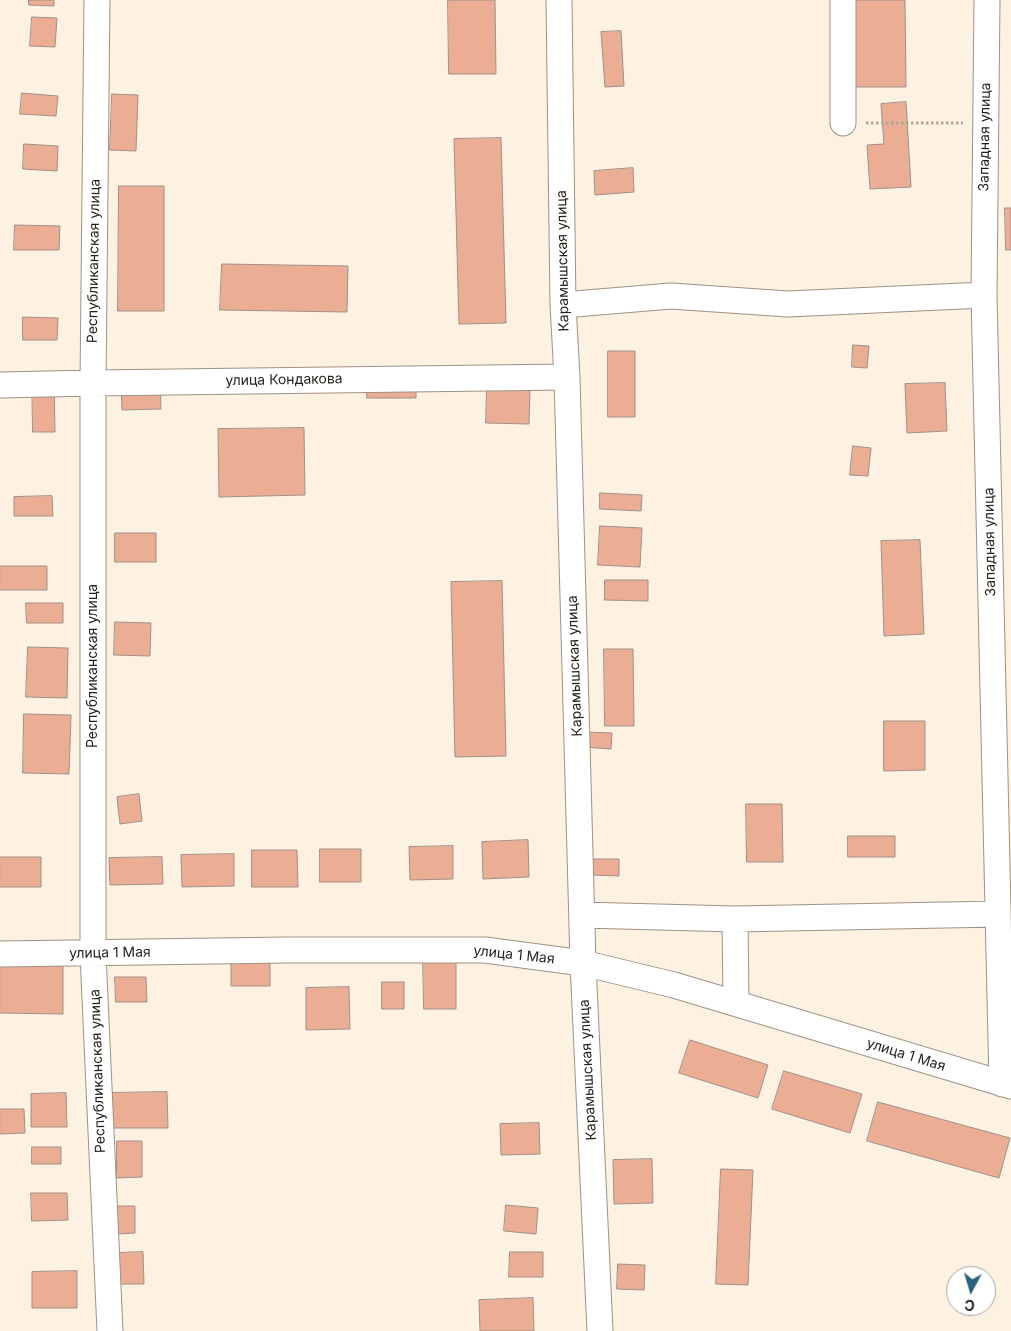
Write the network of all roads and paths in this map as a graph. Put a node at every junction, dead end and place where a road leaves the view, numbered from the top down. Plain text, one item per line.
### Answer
1 (97, 0) edge
2 (559, 0) edge
3 (843, 0) edge
4 (987, 0) edge
5 (986, 123) junction
6 (843, 124) joint
7 (984, 295) junction
8 (563, 305) junction
9 (567, 377) junction
10 (93, 382) junction
11 (0, 385) edge
12 (998, 914) junction
13 (582, 915) junction
14 (735, 918) junction
15 (0, 954) edge
16 (94, 954) junction
17 (1005, 956) edge
18 (583, 963) junction
19 (736, 1003) junction
20 (1007, 1085) edge
21 (110, 1331) edge
22 (600, 1331) edge

1 - 10 street, Республиканская улица
2 - 8 street, Карамышская улица
3 - 6 street
4 - 5 street, Западная улица
5 - 6 path
5 - 7 street, Западная улица
7 - 8 street
7 - 12 street, Западная улица
8 - 9 street, Карамышская улица
9 - 10 street, улица Кондакова
9 - 13 street, Карамышская улица
10 - 11 street, улица Кондакова
10 - 16 street, Республиканская улица
12 - 14 street
12 - 17 street, Западная улица
13 - 14 street
13 - 18 street, Карамышская улица
14 - 19 street
15 - 16 street, улица 1 Мая
16 - 18 street, улица 1 Мая
16 - 21 street, Республиканская улица
17 - 20 street, Западная улица
18 - 19 street, улица 1 Мая
18 - 22 street, Карамышская улица
19 - 20 street, улица 1 Мая

